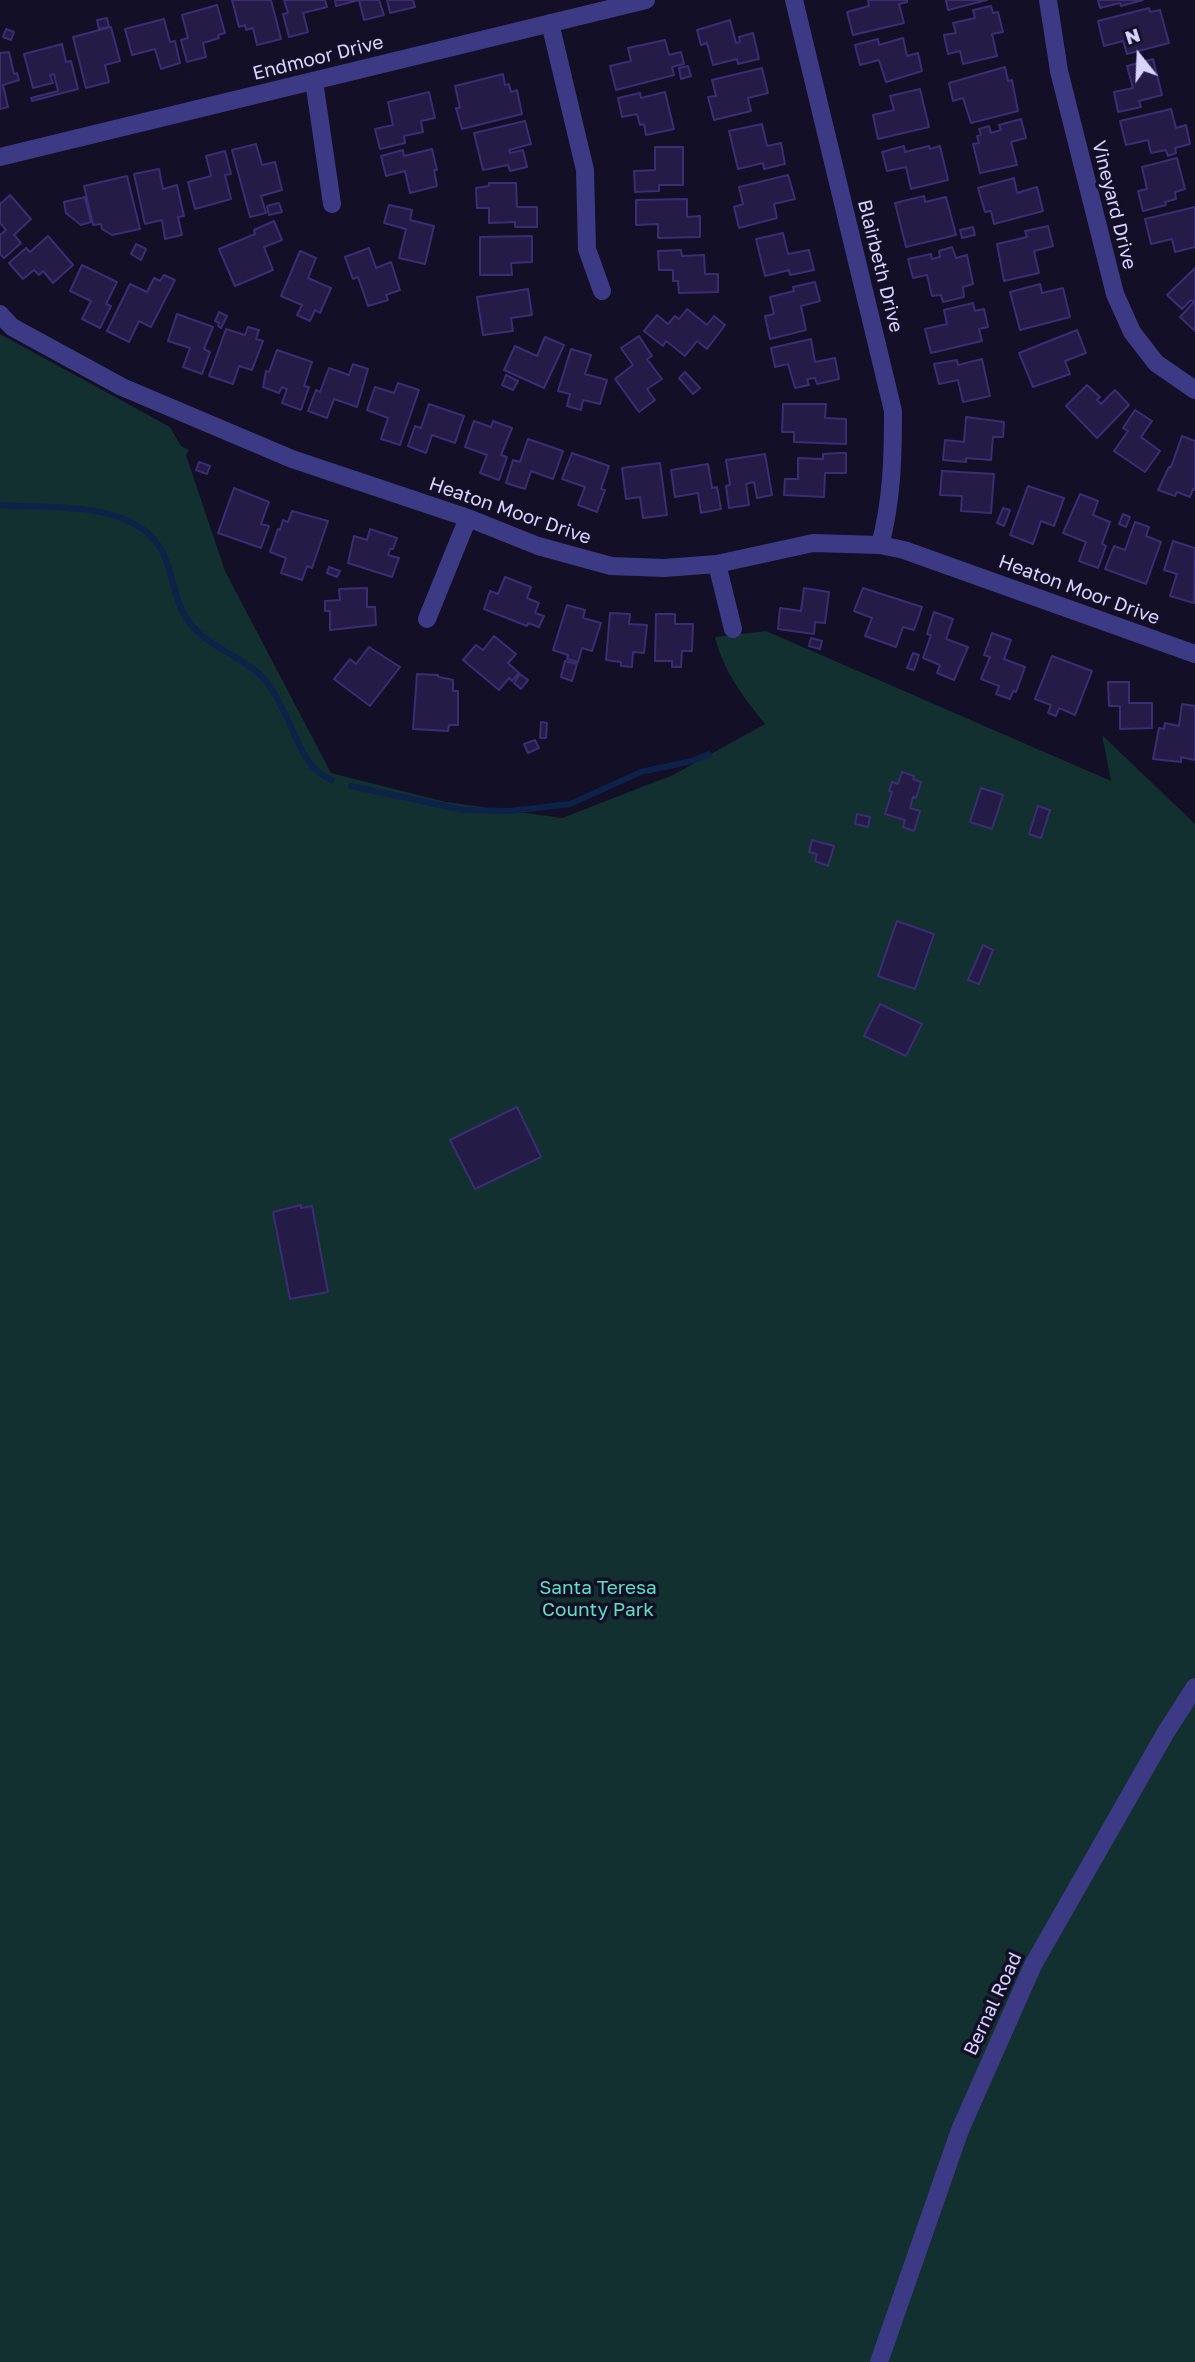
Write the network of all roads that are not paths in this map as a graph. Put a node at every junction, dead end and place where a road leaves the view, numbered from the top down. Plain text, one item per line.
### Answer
1 (646, 0) edge
2 (794, 0) edge
3 (1048, 0) edge
4 (550, 23) junction
5 (314, 81) junction
6 (0, 158) edge
7 (332, 204) dead end
8 (602, 291) dead end
9 (0, 314) edge
10 (1195, 390) edge
11 (468, 518) junction
12 (880, 545) junction
13 (717, 564) junction
14 (427, 619) dead end
15 (733, 629) dead end
16 (1195, 654) edge
17 (1195, 1687) edge
18 (879, 2362) edge

1 - 4 street, Endmoor Drive
2 - 12 street, Blairbeth Drive
3 - 10 street, Vineyard Drive
4 - 5 street, Endmoor Drive
4 - 8 street
5 - 6 street, Endmoor Drive
5 - 7 street
9 - 11 street, Heaton Moor Drive
11 - 13 street, Heaton Moor Drive
11 - 14 street
12 - 13 street, Heaton Moor Drive
12 - 16 street, Heaton Moor Drive
13 - 15 street
17 - 18 street, Bernal Road

